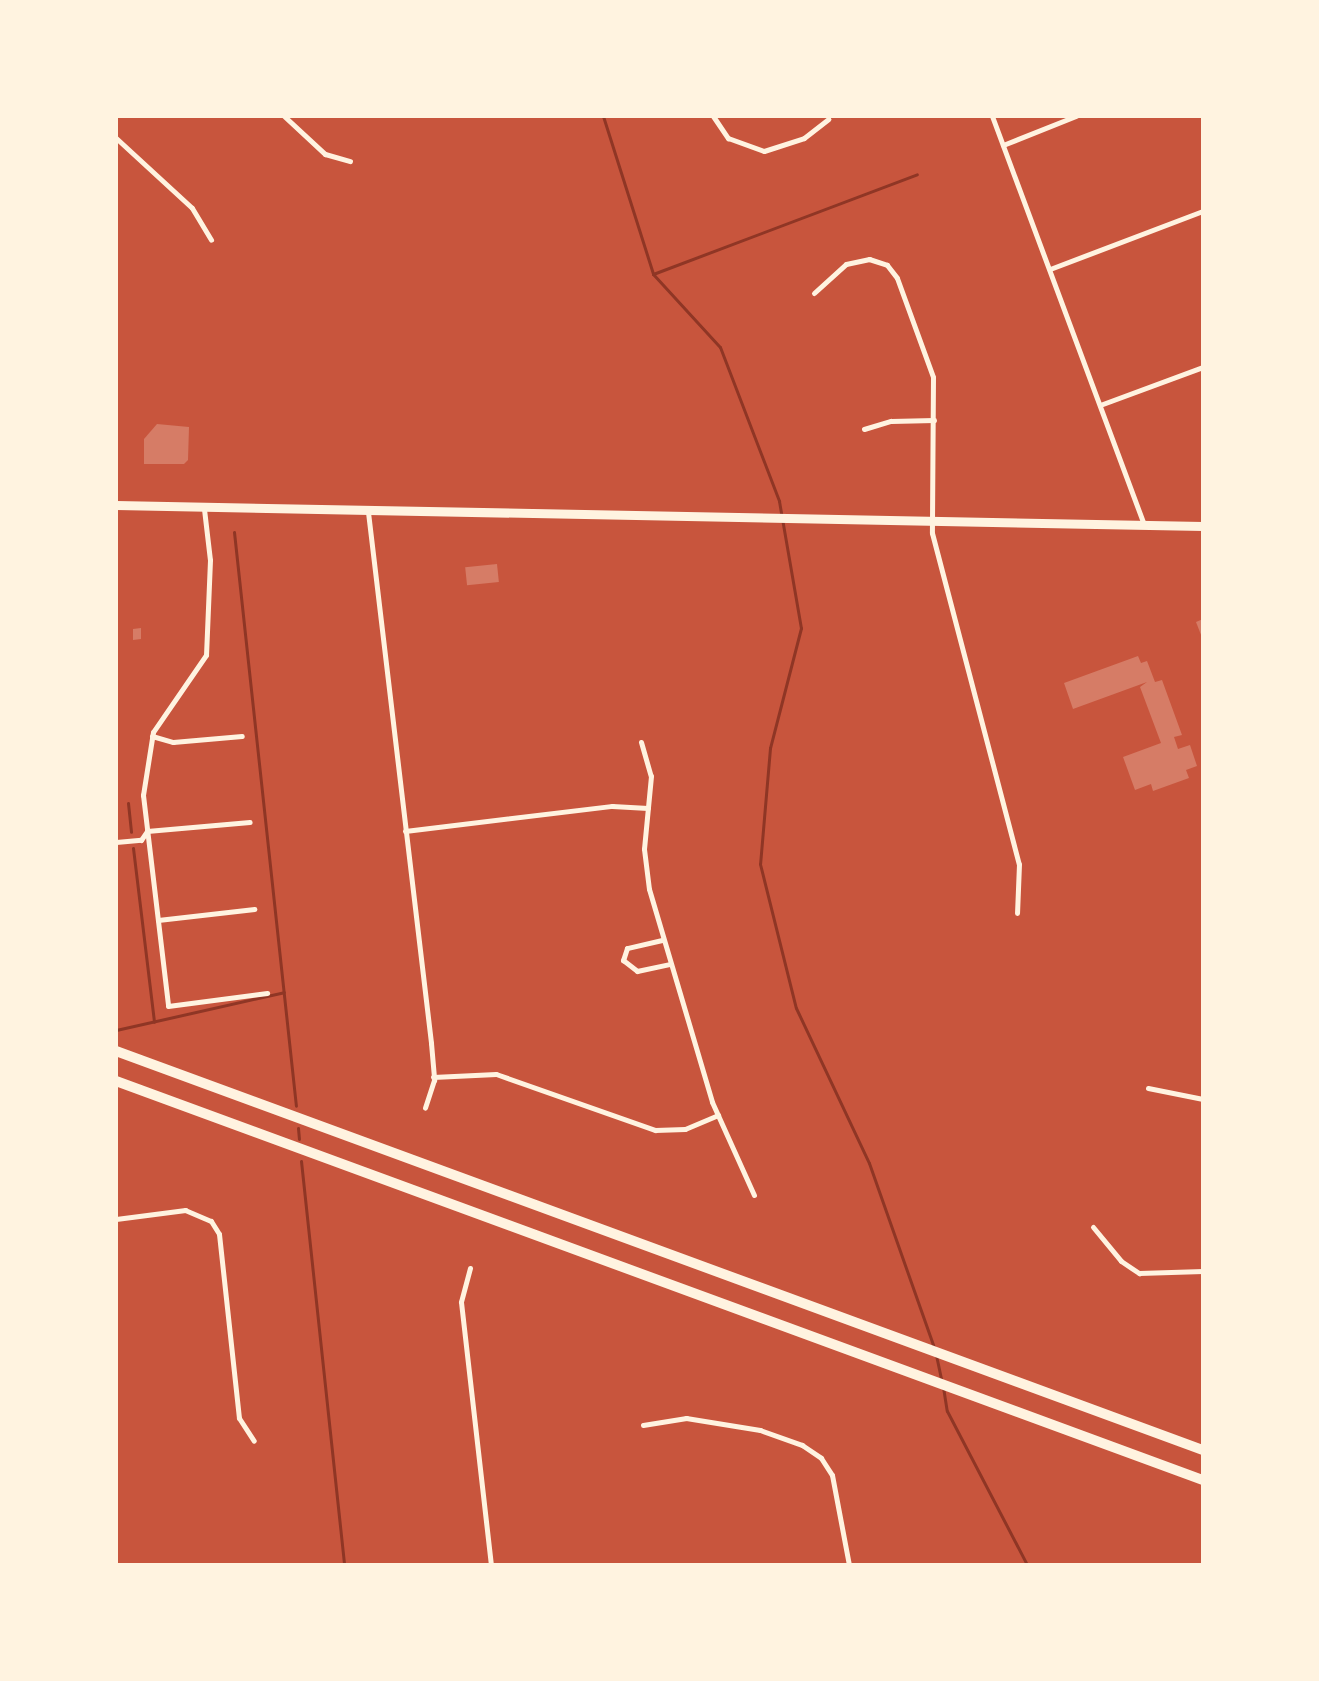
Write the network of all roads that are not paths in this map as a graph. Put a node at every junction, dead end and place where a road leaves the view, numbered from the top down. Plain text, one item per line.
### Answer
1 (284, 116) edge
2 (713, 116) edge
3 (992, 116) edge
4 (1076, 116) edge
5 (828, 119) dead end
6 (116, 138) edge
7 (1003, 145) junction
8 (350, 161) dead end
9 (1203, 211) edge
10 (211, 240) dead end
11 (1050, 269) junction
12 (814, 293) dead end
13 (1203, 367) edge
14 (1100, 405) junction
15 (934, 420) junction
16 (864, 429) dead end
17 (116, 505) edge
18 (204, 509) junction
19 (368, 512) junction
20 (932, 521) junction
21 (1144, 525) junction
22 (1203, 526) edge
23 (152, 736) junction
24 (242, 736) dead end
25 (641, 742) dead end
26 (648, 808) junction
27 (250, 822) dead end
28 (147, 831) junction
29 (405, 831) junction
30 (116, 842) edge
31 (254, 909) dead end
32 (1017, 913) dead end
33 (158, 920) junction
34 (662, 940) junction
35 (669, 964) junction
36 (267, 993) dead end
37 (116, 1051) edge
38 (433, 1077) junction
39 (116, 1081) edge
40 (1148, 1088) dead end
41 (1203, 1099) edge
42 (425, 1108) dead end
43 (718, 1115) junction
44 (754, 1195) dead end
45 (116, 1219) edge
46 (1093, 1227) dead end
47 (470, 1268) dead end
48 (1203, 1271) edge
49 (643, 1425) dead end
50 (254, 1441) dead end
51 (1203, 1450) edge
52 (1203, 1480) edge
53 (491, 1565) edge
54 (849, 1565) edge

1 - 8 street
2 - 5 street
3 - 7 street
4 - 7 street
6 - 10 street
7 - 11 street
9 - 11 street
11 - 14 street
12 - 15 street
13 - 14 street
14 - 21 street
15 - 16 street
15 - 20 street
17 - 18 main road
18 - 19 main road
18 - 23 street
19 - 20 main road
19 - 29 street
20 - 21 main road
20 - 32 street
21 - 22 main road
23 - 24 street
23 - 28 street
25 - 26 street
26 - 29 street
26 - 34 street
27 - 28 street
28 - 30 street
28 - 33 street
29 - 38 street
31 - 33 street
33 - 36 street
34 - 35 street
34 - 35 street
35 - 43 street
37 - 51 highway
38 - 42 street
38 - 43 street
39 - 52 highway
40 - 41 street
43 - 44 street
45 - 50 street
46 - 48 street
47 - 53 street
49 - 54 street

